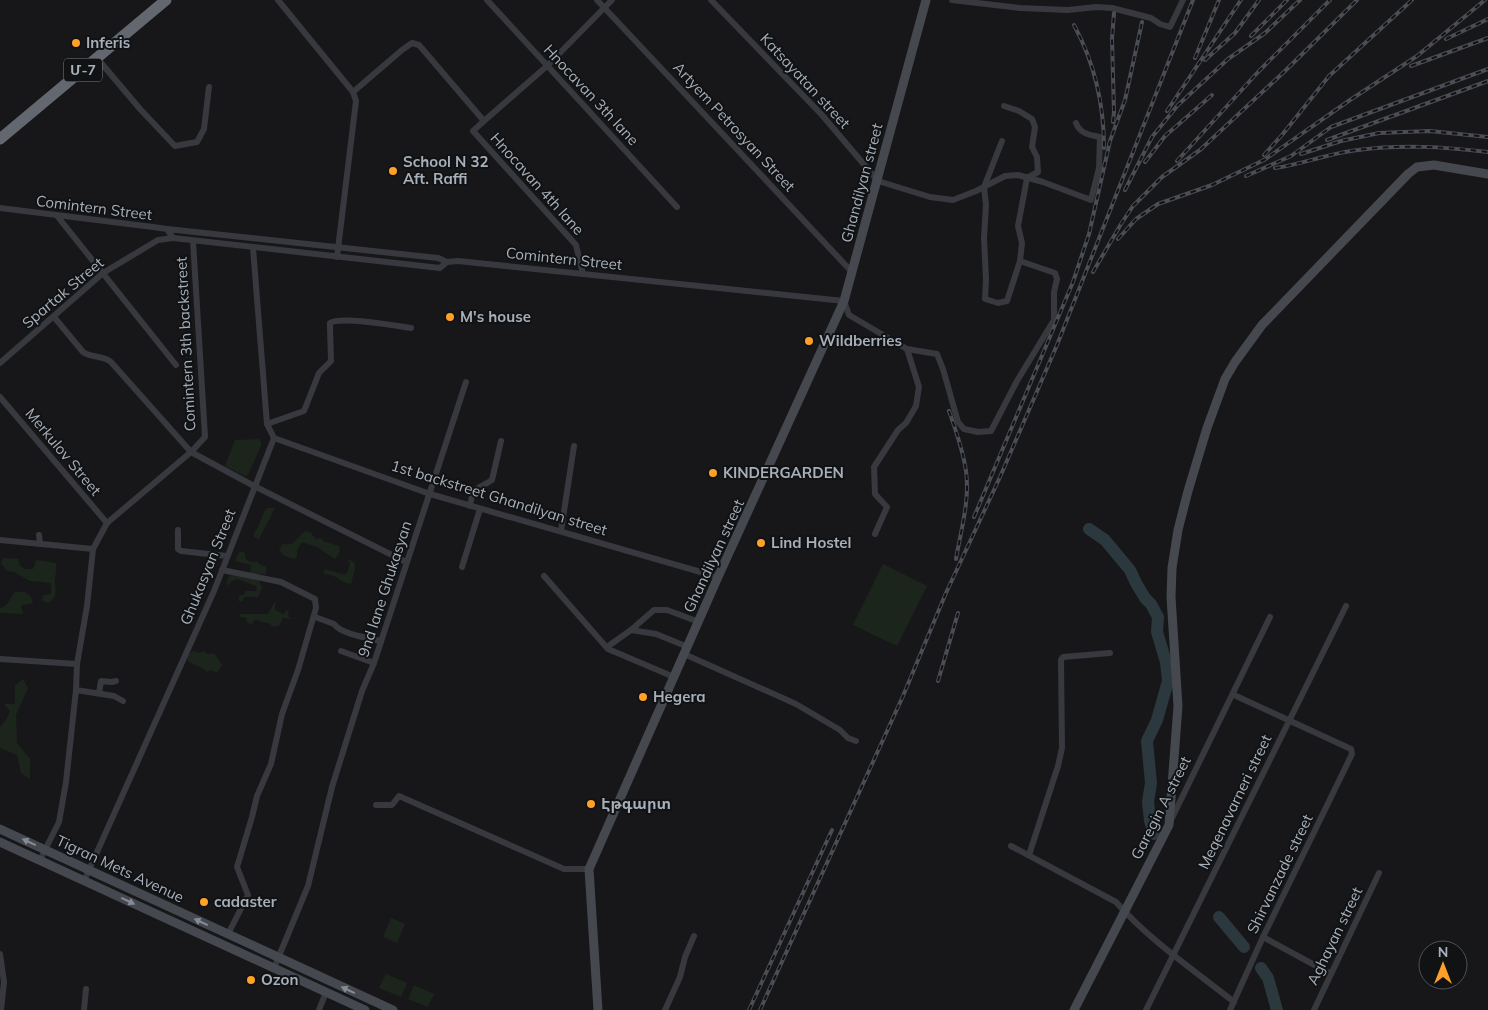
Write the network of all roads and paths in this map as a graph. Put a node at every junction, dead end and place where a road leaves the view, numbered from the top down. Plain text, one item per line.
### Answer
1 (166, 0) edge
2 (278, 0) edge
3 (487, 0) edge
4 (597, 0) edge
5 (612, 0) edge
6 (711, 0) edge
7 (926, 0) edge
8 (952, 0) edge
9 (1183, 0) edge
10 (604, 8) junction
11 (97, 58) junction
12 (547, 66) junction
13 (208, 86) dead end
14 (353, 92) junction
15 (1004, 106) dead end
16 (484, 121) junction
17 (1076, 123) dead end
18 (0, 139) edge
19 (1002, 141) dead end
20 (1488, 174) edge
21 (1027, 178) junction
22 (878, 181) junction
23 (984, 187) junction
24 (677, 207) dead end
25 (0, 208) edge
26 (58, 217) junction
27 (167, 229) junction
28 (173, 238) junction
29 (193, 240) junction
30 (253, 248) junction
31 (338, 248) junction
32 (337, 257) junction
33 (448, 262) junction
34 (1020, 262) junction
35 (852, 272) junction
36 (103, 273) junction
37 (583, 274) junction
38 (844, 301) junction
39 (54, 317) junction
40 (411, 328) dead end
41 (907, 349) junction
42 (0, 363) edge
43 (176, 365) dead end
44 (466, 382) dead end
45 (0, 397) edge
46 (267, 424) junction
47 (274, 438) junction
48 (501, 441) dead end
49 (574, 446) dead end
50 (191, 452) junction
51 (254, 486) junction
52 (430, 494) junction
53 (470, 506) junction
54 (480, 509) junction
55 (107, 523) junction
56 (178, 530) dead end
57 (561, 531) junction
58 (875, 534) dead end
59 (39, 535) dead end
60 (0, 540) edge
61 (40, 544) junction
62 (93, 549) junction
63 (227, 556) junction
64 (406, 562) junction
65 (462, 567) dead end
66 (222, 570) junction
67 (544, 576) dead end
68 (718, 577) junction
69 (1346, 606) dead end
70 (1270, 617) dead end
71 (315, 618) junction
72 (699, 622) junction
73 (631, 630) junction
74 (381, 641) junction
75 (607, 647) junction
76 (341, 651) dead end
77 (686, 651) junction
78 (1110, 653) dead end
79 (0, 659) edge
80 (374, 663) junction
81 (77, 664) junction
82 (674, 677) junction
83 (76, 690) junction
84 (99, 694) junction
85 (108, 695) junction
86 (1234, 695) junction
87 (123, 701) dead end
88 (1289, 721) junction
89 (856, 741) dead end
90 (376, 805) dead end
91 (1169, 825) junction
92 (0, 829) edge
93 (0, 842) edge
94 (1011, 846) dead end
95 (45, 850) junction
96 (1029, 855) junction
97 (40, 860) junction
98 (589, 869) junction
99 (89, 870) junction
100 (1379, 873) dead end
101 (84, 881) junction
102 (1124, 911) junction
103 (228, 934) junction
104 (694, 936) dead end
105 (1263, 937) junction
106 (0, 954) edge
107 (1174, 954) junction
108 (278, 957) junction
109 (274, 968) junction
110 (1332, 974) junction
111 (86, 989) dead end
112 (326, 992) junction
113 (1234, 1002) junction
114 (1, 1010) edge
115 (84, 1010) edge
116 (319, 1010) edge
117 (365, 1010) edge
118 (392, 1010) edge
119 (598, 1010) edge
120 (666, 1010) edge
121 (1074, 1010) edge
122 (1146, 1010) edge
123 (1230, 1010) edge
124 (1314, 1010) edge

1 - 11 highway, Մ-7
2 - 14 street
3 - 12 street, Hnocavan 3th lane
4 - 10 street, Artyem Petrosyan Street
5 - 10 street
6 - 22 street, Katsayatan street
7 - 22 main road, Ghandilyan street
8 - 9 street
10 - 12 street
10 - 35 street, Artyem Petrosyan Street
11 - 13 street
11 - 18 highway, Մ-7
12 - 16 street
12 - 24 street, Hnocavan 3th lane
14 - 16 street, Hnocavan 4th lane
14 - 31 street
15 - 21 street
16 - 37 street, Hnocavan 4th lane
17 - 21 street
19 - 23 street
20 - 91 main road
21 - 23 street
21 - 34 street
22 - 23 street
22 - 35 main road, Ghandilyan street
23 - 34 street
25 - 26 street, Comintern Street
26 - 27 street, Comintern Street
26 - 36 street
27 - 28 street, Comintern Street
27 - 31 street
28 - 29 street, Comintern Street
28 - 36 street, Spartak Street
29 - 30 street, Comintern Street
29 - 50 street, Comintern 3th backstreet
30 - 32 street, Comintern Street
30 - 46 street
31 - 32 street
31 - 33 street
32 - 33 street, Comintern Street
33 - 37 street, Comintern Street
34 - 41 street
35 - 38 main road, Ghandilyan street
36 - 39 street, Spartak Street
36 - 43 street
37 - 38 street, Comintern Street
38 - 41 street
38 - 68 main road, Ghandilyan street
39 - 42 street, Spartak Street
39 - 50 street
40 - 46 street
41 - 58 street
44 - 52 street, 9nd lane Ghukasyan
45 - 55 street, Merkulov Street
46 - 47 street
47 - 51 street, Ghukasyan Street
47 - 52 street, 1st backstreet Ghandilyan street
48 - 53 street
49 - 57 street
50 - 51 street
50 - 55 street, Comintern 3th backstreet
51 - 63 street, Ghukasyan Street
51 - 64 street
52 - 53 street, 1st backstreet Ghandilyan street
52 - 64 street, 9nd lane Ghukasyan
53 - 54 street, 1st backstreet Ghandilyan street
54 - 57 street, 1st backstreet Ghandilyan street
54 - 65 street
55 - 62 street, Comintern 3th backstreet
56 - 63 street
57 - 68 street, 1st backstreet Ghandilyan street
59 - 61 street
60 - 61 street
61 - 62 street
62 - 81 street
63 - 66 street, Ghukasyan Street
64 - 74 street, 9nd lane Ghukasyan
66 - 71 street
66 - 99 street, Ghukasyan Street
67 - 75 street
68 - 72 main road, Ghandilyan street
69 - 88 street, Meqenavarneri street
70 - 86 street, Garegin A street
71 - 74 street
71 - 103 street
72 - 73 street
72 - 77 main road, Ghandilyan street
73 - 75 street
73 - 77 street
74 - 80 street, 9nd lane Ghukasyan
75 - 82 street
76 - 80 street
77 - 82 main road, Ghandilyan street
77 - 89 street
78 - 96 street
79 - 81 street
80 - 108 street, 9nd lane Ghukasyan
81 - 83 street
82 - 98 main road, Ghandilyan street
83 - 84 street
83 - 95 street
84 - 85 street
84 - 85 street
85 - 87 street
86 - 88 street
86 - 91 street, Garegin A street
88 - 105 street, Shirvanzade street
88 - 107 street, Meqenavarneri street
90 - 98 street
91 - 102 main road, Garegin A street
95 -> 92 main road, Tigran Mets Avenue
93 - 97 main road, Tigran Mets Avenue
94 - 96 street
95 - 97 street
95 - 99 main road, Tigran Mets Avenue
96 - 102 street
97 - 101 main road, Tigran Mets Avenue
98 - 119 main road, Ghandilyan street
99 - 101 street, Ghukasyan Street
103 -> 99 main road, Tigran Mets Avenue
100 - 110 street, Aghayan street
101 -> 109 main road, Tigran Mets Avenue
102 - 107 street
102 - 121 main road, Garegin A street
103 - 108 main road, Tigran Mets Avenue
104 - 120 street
105 - 110 street
105 - 113 street, Shirvanzade street
106 - 114 street
107 - 113 street
107 - 122 street, Meqenavarneri street
108 - 109 street, 9nd lane Ghukasyan
118 -> 108 main road, Tigran Mets Avenue
109 - 112 main road, Tigran Mets Avenue
110 - 124 street, Aghayan street
111 - 115 street
112 - 116 street
112 - 117 main road, Tigran Mets Avenue
113 - 123 street, Shirvanzade street

